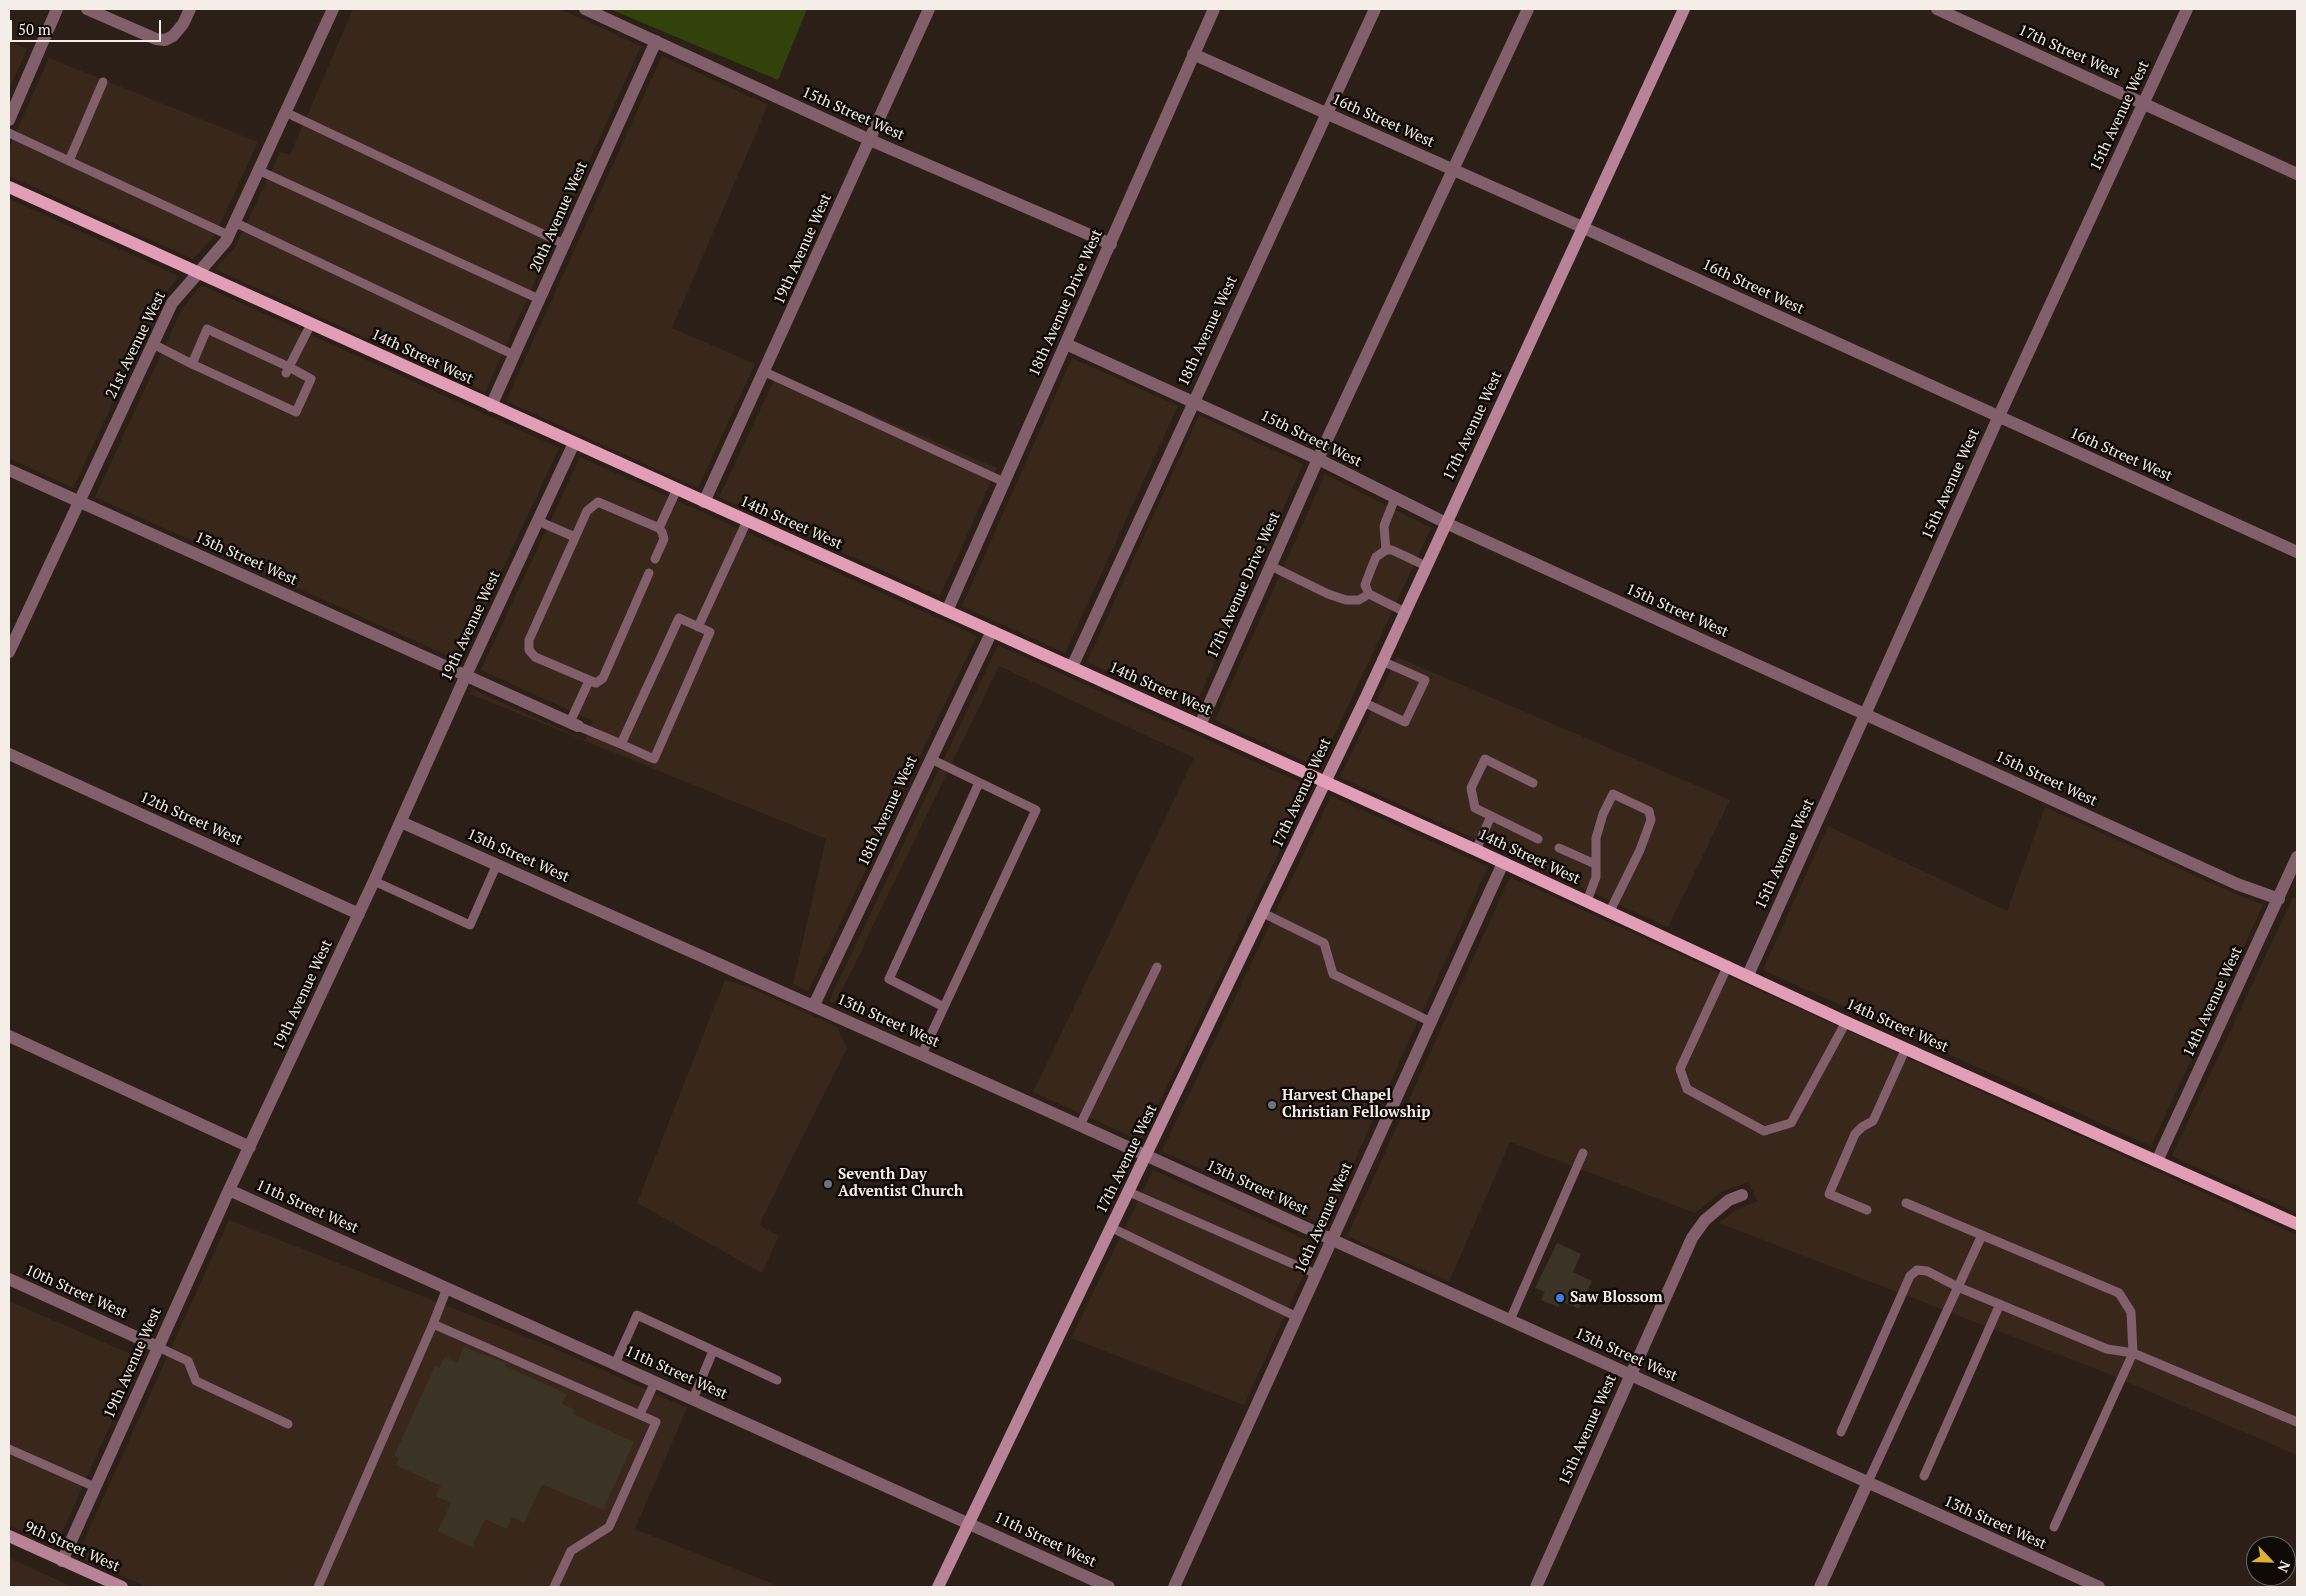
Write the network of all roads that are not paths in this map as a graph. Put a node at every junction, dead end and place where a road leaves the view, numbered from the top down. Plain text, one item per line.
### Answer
1 (57, 9) edge
2 (87, 9) edge
3 (190, 9) edge
4 (333, 9) edge
5 (585, 9) edge
6 (929, 9) edge
7 (1214, 9) edge
8 (1375, 9) edge
9 (1528, 9) edge
10 (1684, 9) edge
11 (1937, 9) edge
12 (2187, 9) edge
13 (656, 41) junction
14 (1193, 54) junction
15 (103, 82) dead end
16 (2144, 104) junction
17 (285, 112) junction
18 (1327, 113) junction
19 (9, 120) edge
20 (9, 133) edge
21 (870, 140) junction
22 (69, 160) junction
23 (258, 170) junction
24 (1452, 170) junction
25 (2297, 174) edge
26 (9, 187) edge
27 (234, 222) junction
28 (1582, 227) junction
29 (228, 235) junction
30 (564, 244) junction
31 (1111, 244) junction
32 (197, 272) junction
33 (539, 300) junction
34 (312, 324) junction
35 (153, 344) junction
36 (1066, 344) junction
37 (514, 354) junction
38 (192, 364) junction
39 (287, 370) junction
40 (765, 372) junction
41 (1193, 401) junction
42 (491, 406) junction
43 (1998, 418) junction
44 (574, 443) junction
45 (1318, 459) junction
46 (9, 470) edge
47 (1004, 482) junction
48 (677, 489) junction
49 (1395, 498) junction
50 (79, 502) junction
51 (704, 502) junction
52 (538, 521) junction
53 (747, 521) junction
54 (1446, 523) junction
55 (659, 528) junction
56 (575, 537) junction
57 (1386, 550) junction
58 (2297, 552) edge
59 (655, 560) dead end
60 (1271, 566) junction
61 (1426, 566) junction
62 (649, 573) dead end
63 (1369, 594) junction
64 (947, 610) junction
65 (1405, 612) junction
66 (698, 626) junction
67 (992, 631) junction
68 (9, 652) edge
69 (1382, 661) junction
70 (1072, 667) junction
71 (466, 675) junction
72 (588, 681) junction
73 (1363, 702) junction
74 (1866, 714) junction
75 (574, 724) junction
76 (1200, 725) junction
77 (622, 744) junction
78 (9, 754) edge
79 (931, 759) junction
80 (1325, 782) junction
81 (979, 783) junction
82 (1533, 783) dead end
83 (1491, 816) junction
84 (401, 822) junction
85 (1538, 838) dead end
86 (1559, 848) dead end
87 (1476, 850) junction
88 (2297, 857) edge
89 (1503, 863) junction
90 (497, 864) junction
91 (1595, 864) junction
92 (374, 881) junction
93 (2292, 885) edge
94 (2279, 899) junction
95 (1587, 901) junction
96 (1610, 911) junction
97 (1263, 913) junction
98 (359, 914) junction
99 (1728, 966) junction
100 (1157, 967) dead end
101 (1748, 975) junction
102 (814, 1005) junction
103 (944, 1007) junction
104 (1431, 1022) junction
105 (1846, 1022) junction
106 (9, 1036) edge
107 (1906, 1048) junction
108 (922, 1054) junction
109 (1080, 1125) junction
110 (250, 1147) junction
111 (1583, 1153) dead end
112 (1147, 1155) junction
113 (2157, 1161) junction
114 (229, 1190) junction
115 (1129, 1192) junction
116 (1742, 1195) dead end
117 (1906, 1203) dead end
118 (1867, 1210) dead end
119 (2297, 1224) edge
120 (1112, 1228) junction
121 (1982, 1235) junction
122 (1332, 1241) junction
123 (1316, 1274) junction
124 (9, 1280) edge
125 (1958, 1287) junction
126 (447, 1288) junction
127 (2000, 1304) junction
128 (1297, 1317) junction
129 (1510, 1320) junction
130 (433, 1324) junction
131 (158, 1346) junction
132 (713, 1351) junction
133 (2133, 1353) junction
134 (615, 1364) junction
135 (1630, 1374) junction
136 (777, 1380) dead end
137 (655, 1382) junction
138 (692, 1399) junction
139 (640, 1414) junction
140 (2297, 1422) edge
141 (288, 1424) dead end
142 (1841, 1432) dead end
143 (9, 1449) edge
144 (1924, 1476) dead end
145 (1867, 1484) junction
146 (95, 1487) junction
147 (968, 1523) junction
148 (2054, 1527) dead end
149 (9, 1536) edge
150 (62, 1560) junction
151 (122, 1587) edge
152 (318, 1587) edge
153 (554, 1587) edge
154 (938, 1587) edge
155 (1109, 1587) edge
156 (1174, 1587) edge
157 (1536, 1587) edge
158 (1820, 1587) edge
159 (2098, 1587) edge

1 - 19 street
2 - 3 street
4 - 17 street, 21st Avenue West
5 - 13 street, 15th Street West
6 - 21 street, 19th Avenue West
7 - 14 street, 18th Avenue Drive West
8 - 18 street, 18th Avenue West
9 - 24 street, 17th Avenue Drive West
10 - 28 street, 17th Avenue West
11 - 16 street, 17th Street West
12 - 16 street, 15th Avenue West
13 - 21 street, 15th Street West
13 - 30 street, 20th Avenue West
14 - 18 street, 16th Street West
14 - 31 street, 18th Avenue Drive West
15 - 22 lane
16 - 25 street, 17th Street West
16 - 43 street, 15th Avenue West
17 - 23 street, 21st Avenue West
17 - 30 lane
18 - 24 street, 16th Street West
18 - 41 street, 18th Avenue West
20 - 22 lane
21 - 31 street, 15th Street West
21 - 40 street, 19th Avenue West
22 - 29 lane
23 - 27 street, 21st Avenue West
23 - 33 lane
24 - 28 street, 16th Street West
24 - 45 street, 17th Avenue Drive West
26 - 32 main road, 14th Street West
27 - 29 street, 21st Avenue West
27 - 37 lane
28 - 43 street, 16th Street West
28 - 54 street, 17th Avenue West
29 - 32 street, 21st Avenue West
30 - 33 street, 20th Avenue West
31 - 36 street, 18th Avenue Drive West
32 - 34 main road, 14th Street West
32 - 35 street, 21st Avenue West
33 - 37 street, 20th Avenue West
34 - 39 lane
34 - 42 main road, 14th Street West
35 - 38 lane
35 - 50 street, 21st Avenue West
36 - 41 street, 15th Street West
36 - 47 street, 18th Avenue Drive West
37 - 42 street, 20th Avenue West
38 - 39 lane
38 - 39 lane
40 - 47 lane
40 - 51 street, 19th Avenue West
41 - 45 street, 15th Street West
41 - 70 street, 18th Avenue West
42 - 44 main road, 14th Street West
43 - 58 street, 16th Street West
43 - 74 street, 15th Avenue West
44 - 48 main road, 14th Street West
44 - 52 street, 19th Avenue West
45 - 49 street, 15th Street West
45 - 60 street, 17th Avenue Drive West
46 - 50 street, 13th Street West
47 - 64 street, 18th Avenue Drive West
48 - 51 main road, 14th Street West
48 - 55 lane
49 - 54 street, 15th Street West
49 - 57 lane
50 - 68 street, 21st Avenue West
50 - 71 street, 13th Street West
51 - 53 main road, 14th Street West
52 - 56 lane
52 - 71 street, 19th Avenue West
53 - 64 main road, 14th Street West
53 - 66 lane
54 - 61 street, 17th Avenue West
54 - 74 street, 15th Street West
55 - 56 lane
55 - 59 lane
56 - 72 lane
57 - 61 lane
57 - 63 lane
60 - 63 lane
60 - 76 street, 17th Avenue Drive West
61 - 65 street, 17th Avenue West
62 - 72 lane
63 - 65 lane
64 - 67 main road, 14th Street West
65 - 69 street, 17th Avenue West
66 - 77 lane
66 - 77 lane
67 - 70 main road, 14th Street West
67 - 79 street, 18th Avenue West
69 - 73 street, 17th Avenue West
69 - 73 lane
70 - 76 main road, 14th Street West
71 - 75 street, 13th Street West
71 - 84 street, 19th Avenue West
72 - 75 lane
73 - 80 street, 17th Avenue West
74 - 94 street, 15th Street West
74 - 101 street, 15th Avenue West
75 - 77 lane
76 - 80 main road, 14th Street West
78 - 98 street, 12th Street West
79 - 81 lane
79 - 102 street, 18th Avenue West
80 - 87 main road, 14th Street West
80 - 97 street, 17th Avenue West
81 - 103 lane
81 - 103 lane
82 - 83 lane
83 - 85 lane
83 - 87 lane
84 - 90 street, 13th Street West
84 - 92 street, 19th Avenue West
86 - 91 lane
87 - 89 main road, 14th Street West
88 - 93 street, 14th Avenue West
89 - 95 main road, 14th Street West
89 - 104 street, 16th Avenue West
90 - 92 lane
90 - 102 street, 13th Street West
91 - 95 lane
91 - 96 lane
92 - 98 street, 19th Avenue West
93 - 94 street, 14th Avenue West
94 - 113 street, 14th Avenue West
95 - 96 main road, 14th Street West
96 - 99 main road, 14th Street West
97 - 104 lane
97 - 112 street, 17th Avenue West
98 - 110 street, 19th Avenue West
99 - 101 main road, 14th Street West
99 - 105 lane
100 - 109 lane
101 - 105 main road, 14th Street West
102 - 108 street, 13th Street West
103 - 108 lane
104 - 122 street, 16th Avenue West
105 - 107 main road, 14th Street West
106 - 110 street
107 - 113 main road, 14th Street West
107 - 118 lane
108 - 109 street, 13th Street West
109 - 112 street, 13th Street West
110 - 114 street, 19th Avenue West
111 - 129 lane
112 - 115 street, 17th Avenue West
112 - 122 street, 13th Street West
113 - 119 main road, 14th Street West
114 - 126 street, 11th Street West
114 - 131 street, 19th Avenue West
115 - 120 street, 17th Avenue West
115 - 123 lane
116 - 135 street, 15th Avenue West
117 - 121 lane
120 - 128 lane
120 - 147 street, 17th Avenue West
121 - 125 lane
121 - 133 lane
122 - 123 street, 16th Avenue West
122 - 129 street, 13th Street West
123 - 128 street, 16th Avenue West
124 - 131 street, 10th Street West
125 - 127 lane
125 - 142 lane
125 - 145 lane
126 - 130 lane
126 - 134 street, 11th Street West
127 - 133 lane
127 - 144 lane
128 - 156 street, 16th Avenue West
129 - 135 street, 13th Street West
130 - 139 lane
130 - 152 lane
131 - 141 lane
131 - 146 street, 19th Avenue West
132 - 134 lane
132 - 136 lane
132 - 138 lane
133 - 140 lane
133 - 148 lane
134 - 137 street, 11th Street West
135 - 145 street, 13th Street West
135 - 157 street, 15th Avenue West
137 - 138 street, 11th Street West
137 - 139 lane
138 - 147 street, 11th Street West
139 - 153 lane
143 - 146 lane
145 - 158 street
145 - 159 street, 13th Street West
146 - 150 street, 19th Avenue West
147 - 154 street, 17th Avenue West
147 - 155 street, 11th Street West
149 - 150 street, 9th Street West
150 - 151 street, 9th Street West

